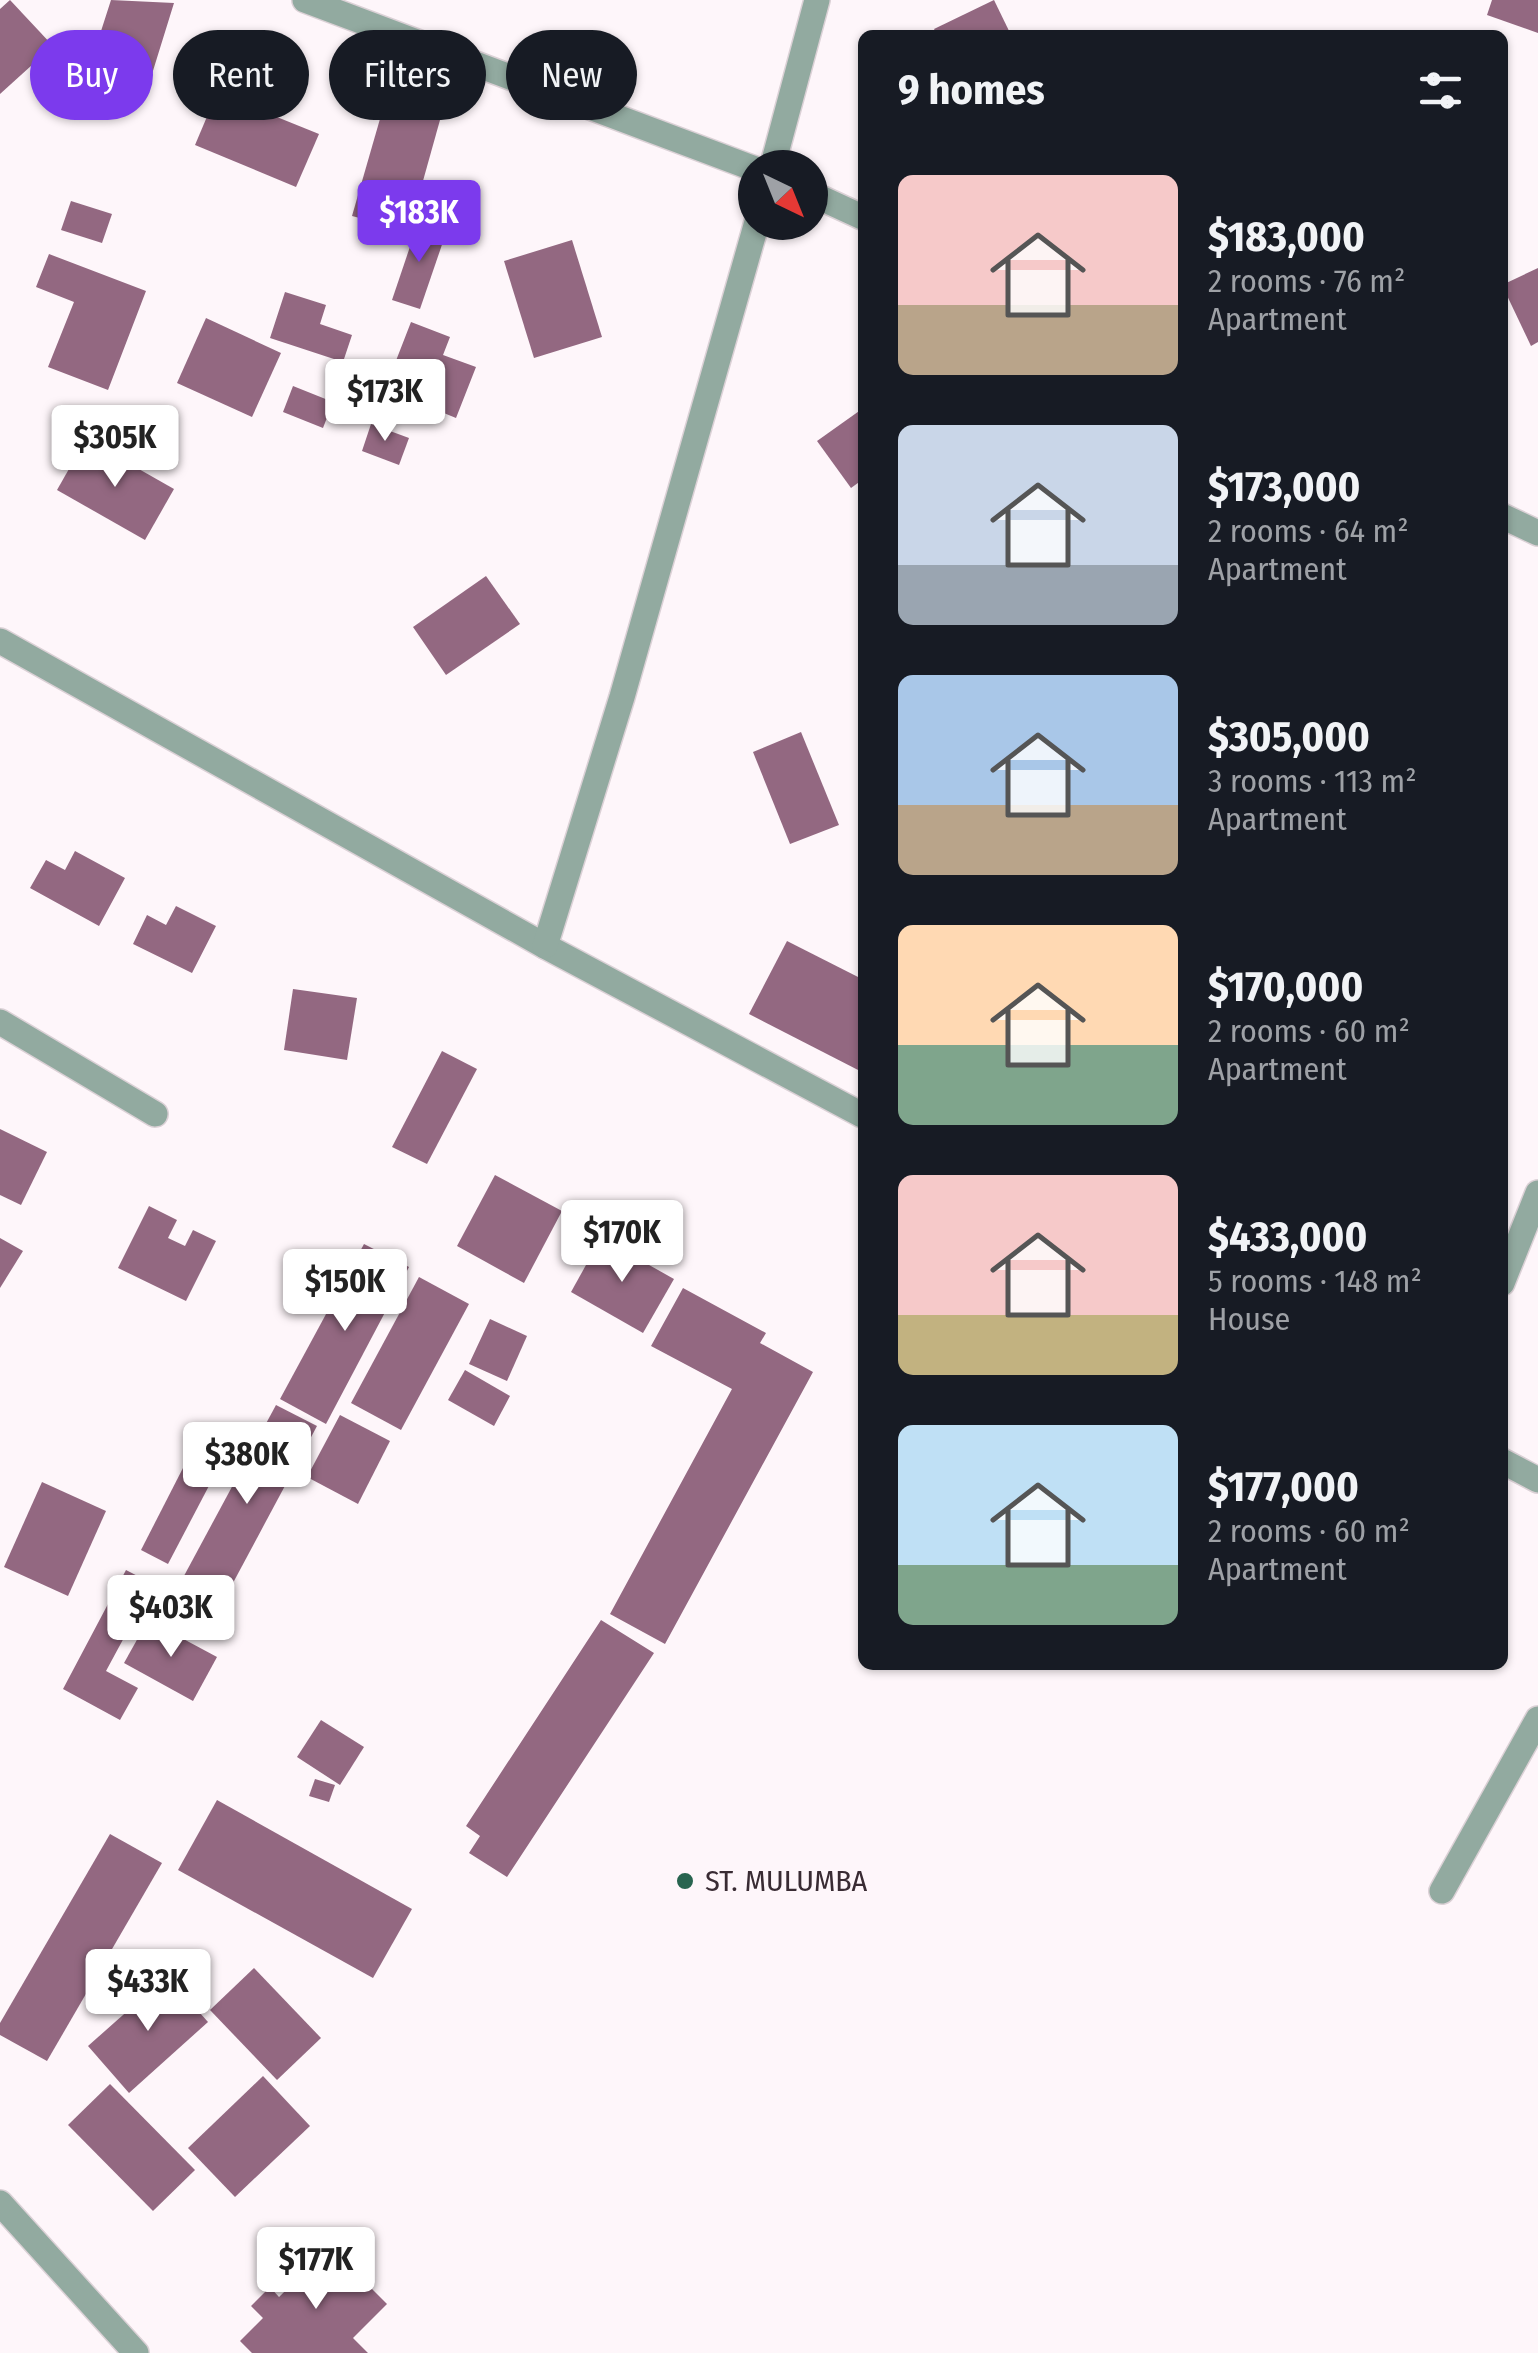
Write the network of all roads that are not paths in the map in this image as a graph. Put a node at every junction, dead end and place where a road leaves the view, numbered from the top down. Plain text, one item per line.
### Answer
1 (306, 0) edge
2 (817, 0) edge
3 (777, 150) edge
4 (738, 164) edge
5 (828, 201) edge
6 (858, 215) edge
7 (752, 240) edge
8 (1508, 519) edge
9 (1538, 533) edge
10 (0, 641) edge
11 (545, 946) junction
12 (0, 1022) edge
13 (858, 1113) edge
14 (155, 1114) dead end
15 (1538, 1193) edge
16 (1508, 1268) edge
17 (1508, 1463) edge
18 (1538, 1480) edge
19 (1538, 1720) edge
20 (1442, 1891) dead end
21 (0, 2203) edge
22 (136, 2353) edge

1 - 4 street
2 - 3 street
5 - 6 street
7 - 11 street
8 - 9 street
10 - 11 street
11 - 13 street
12 - 14 street
15 - 16 street
17 - 18 street
19 - 20 street
21 - 22 street

